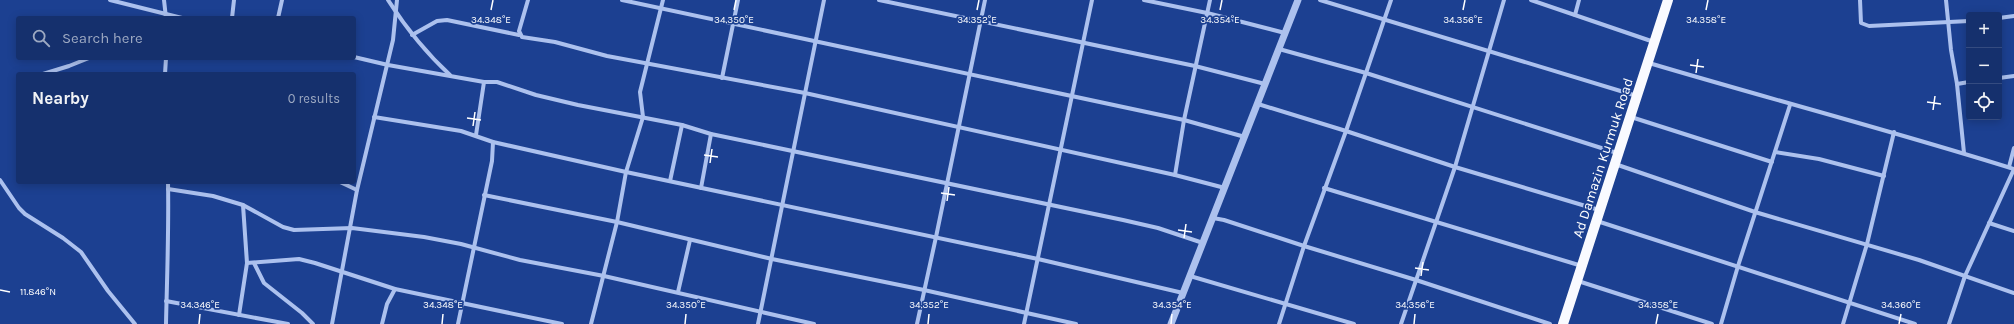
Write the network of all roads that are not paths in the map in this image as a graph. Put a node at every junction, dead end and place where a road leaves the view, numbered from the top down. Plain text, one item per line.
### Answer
1 (110, 0) edge
2 (164, 0) edge
3 (234, 0) edge
4 (282, 0) edge
5 (388, 0) edge
6 (397, 0) edge
7 (528, 0) edge
8 (622, 0) edge
9 (663, 0) edge
10 (738, 0) edge
11 (824, 0) edge
12 (879, 0) edge
13 (985, 0) edge
14 (1092, 0) edge
15 (1144, 0) edge
16 (1210, 0) edge
17 (1298, 0) edge
18 (1320, 0) edge
19 (1391, 0) edge
20 (1504, 0) edge
21 (1531, 0) edge
22 (1579, 0) edge
23 (1668, 0) edge
24 (1860, 0) edge
25 (1946, 0) edge
26 (661, 8) junction
27 (397, 13) junction
28 (1207, 13) junction
29 (1575, 15) junction
30 (166, 16) edge
31 (232, 16) edge
32 (278, 16) edge
33 (2014, 16) edge
34 (1384, 18) junction
35 (2002, 18) edge
36 (1966, 21) edge
37 (980, 22) junction
38 (734, 24) junction
39 (1948, 24) junction
40 (1286, 33) junction
41 (412, 35) junction
42 (520, 35) junction
43 (816, 42) junction
44 (1655, 42) junction
45 (1083, 44) junction
46 (1279, 49) junction
47 (1489, 50) junction
48 (356, 57) edge
49 (84, 60) edge
50 (166, 60) edge
51 (646, 62) junction
52 (1648, 63) junction
53 (388, 65) junction
54 (1195, 66) junction
55 (50, 72) edge
56 (166, 72) edge
57 (1366, 73) junction
58 (969, 75) junction
59 (450, 76) junction
60 (2014, 76) edge
61 (722, 78) junction
62 (2002, 78) edge
63 (484, 82) junction
64 (1966, 82) edge
65 (1266, 84) junction
66 (1957, 84) junction
67 (806, 94) junction
68 (1072, 96) junction
69 (1638, 96) junction
70 (1258, 104) junction
71 (1790, 105) junction
72 (1472, 108) junction
73 (374, 117) junction
74 (643, 117) junction
75 (1631, 117) junction
76 (1184, 120) junction
77 (682, 125) junction
78 (958, 128) junction
79 (1346, 131) junction
80 (1894, 132) junction
81 (711, 134) junction
82 (476, 135) junction
83 (1245, 137) junction
84 (493, 142) junction
85 (2014, 148) edge
86 (795, 151) junction
87 (1060, 151) junction
88 (1775, 152) junction
89 (1964, 153) junction
90 (1619, 154) junction
91 (1772, 162) junction
92 (1615, 164) junction
93 (1455, 167) junction
94 (2012, 168) edge
95 (626, 172) junction
96 (1175, 174) junction
97 (1884, 176) junction
98 (0, 180) edge
99 (670, 181) junction
100 (168, 184) edge
101 (344, 184) edge
102 (947, 184) junction
103 (701, 188) junction
104 (1225, 188) junction
105 (1324, 188) junction
106 (168, 189) junction
107 (357, 190) junction
108 (484, 195) junction
109 (783, 204) junction
110 (243, 205) junction
111 (1049, 206) junction
112 (1600, 210) junction
113 (1755, 212) junction
114 (1213, 218) junction
115 (1597, 221) junction
116 (617, 222) junction
117 (1437, 223) junction
118 (1989, 223) junction
119 (352, 228) junction
120 (2014, 231) edge
121 (936, 237) junction
122 (690, 240) junction
123 (1203, 243) junction
124 (1867, 244) junction
125 (1304, 246) junction
126 (474, 248) junction
127 (772, 259) junction
128 (1038, 259) junction
129 (247, 263) junction
130 (254, 263) junction
131 (1582, 266) junction
132 (1738, 266) junction
133 (343, 272) junction
134 (604, 276) junction
135 (1190, 276) junction
136 (1965, 276) junction
137 (1416, 280) junction
138 (1578, 281) junction
139 (395, 289) junction
140 (924, 290) junction
141 (678, 292) junction
142 (1183, 293) junction
143 (2014, 293) edge
144 (166, 301) junction
145 (463, 302) junction
146 (1849, 302) junction
147 (1286, 303) junction
148 (761, 312) junction
149 (1027, 312) junction
150 (239, 315) junction
151 (135, 324) edge
152 (166, 324) edge
153 (288, 324) edge
154 (313, 324) edge
155 (332, 324) edge
156 (382, 324) edge
157 (458, 324) edge
158 (562, 324) edge
159 (591, 324) edge
160 (758, 324) edge
161 (814, 324) edge
162 (917, 324) edge
163 (1024, 324) edge
164 (1076, 324) edge
165 (1172, 324) edge
166 (1279, 324) edge
167 (1354, 324) edge
168 (1401, 324) edge
169 (1550, 324) edge
170 (1563, 324) edge
171 (1712, 324) edge
172 (1722, 324) edge
173 (1842, 324) edge
174 (1914, 324) edge
175 (1949, 324) edge

1 - 30 street
2 - 30 street
3 - 31 street
4 - 32 street
5 - 27 street
6 - 27 street
7 - 42 street
8 - 26 street
9 - 26 street
10 - 38 street
11 - 43 street
12 - 37 street
13 - 37 street
14 - 45 street
15 - 28 street
16 - 28 street
17 - 40 street
18 - 34 street
19 - 34 street
20 - 47 street
21 - 29 street
22 - 29 street
23 - 44 highway, Ad Damazin Kurmuk Road
24 - 39 street
25 - 39 street
26 - 38 street
26 - 51 street
27 - 41 street
27 - 53 street
28 - 40 street
28 - 54 street
29 - 44 street
33 - 35 street
34 - 47 street
34 - 57 street
36 - 39 street
37 - 45 street
37 - 58 street
38 - 43 street
38 - 61 street
39 - 66 street
40 - 46 street
41 - 42 street
41 - 59 street
42 - 51 street
43 - 58 street
43 - 67 street
44 - 52 highway, Ad Damazin Kurmuk Road
45 - 54 street
45 - 68 street
46 - 57 street
46 - 65 street
47 - 69 street
47 - 72 street
48 - 53 street
49 - 55 street
50 - 56 street
51 - 61 street
51 - 74 street
52 - 69 highway, Ad Damazin Kurmuk Road
52 - 71 street
53 - 59 street
53 - 73 street
54 - 65 street
54 - 76 street
57 - 72 street
57 - 79 street
58 - 68 street
58 - 78 street
59 - 63 street
60 - 62 street
61 - 67 street
63 - 74 street
63 - 82 street
64 - 66 street
65 - 70 street
66 - 89 street
67 - 78 street
67 - 86 street
68 - 76 street
68 - 87 street
69 - 75 highway, Ad Damazin Kurmuk Road
70 - 79 street
70 - 83 street
71 - 80 street
71 - 88 street
72 - 90 street
72 - 93 street
73 - 82 street
73 - 107 street
74 - 77 street
74 - 95 street
75 - 90 highway, Ad Damazin Kurmuk Road
75 - 91 street
76 - 83 street
76 - 96 street
77 - 81 street
77 - 99 street
78 - 87 street
78 - 102 street
79 - 93 street
79 - 105 street
80 - 89 street
80 - 97 street
81 - 86 street
81 - 103 street
82 - 84 street
83 - 104 street
84 - 95 street
84 - 108 street
85 - 94 street
86 - 102 street
86 - 109 street
87 - 96 street
87 - 111 street
88 - 91 street
88 - 97 street
89 - 94 street
90 - 92 highway, Ad Damazin Kurmuk Road
91 - 113 street
92 - 112 highway, Ad Damazin Kurmuk Road
92 - 113 street
93 - 112 street
93 - 117 street
94 - 118 street
95 - 99 street
95 - 116 street
96 - 104 street
97 - 124 street
98 - 151 street
99 - 103 street
100 - 106 street
101 - 107 street
102 - 111 street
102 - 121 street
103 - 109 street
104 - 114 street
105 - 117 street
105 - 125 street
106 - 110 street
106 - 144 street
107 - 119 street
108 - 116 street
108 - 126 street
109 - 121 street
109 - 127 street
110 - 119 street
110 - 129 street
111 - 123 street
111 - 128 street
112 - 115 highway, Ad Damazin Kurmuk Road
113 - 124 street
113 - 132 street
114 - 123 street
114 - 125 street
115 - 131 highway, Ad Damazin Kurmuk Road
115 - 132 street
116 - 122 street
116 - 134 street
117 - 131 street
117 - 137 street
118 - 120 street
118 - 136 street
119 - 126 street
119 - 133 street
121 - 128 street
121 - 140 street
122 - 127 street
122 - 141 street
123 - 135 street
124 - 136 street
124 - 146 street
125 - 137 street
125 - 147 street
126 - 134 street
126 - 145 street
127 - 140 street
127 - 148 street
128 - 142 street
128 - 149 street
129 - 130 street
129 - 150 street
130 - 133 street
130 - 154 street
131 - 138 highway, Ad Damazin Kurmuk Road
132 - 146 street
132 - 172 street
133 - 139 street
133 - 155 street
134 - 141 street
134 - 159 street
135 - 142 street
135 - 147 street
136 - 143 street
136 - 175 street
137 - 168 street
137 - 169 street
138 - 170 highway, Ad Damazin Kurmuk Road
138 - 171 street
139 - 145 street
139 - 156 street
140 - 149 street
140 - 162 street
141 - 148 street
142 - 165 street
144 - 150 street
144 - 152 street
145 - 157 street
145 - 158 street
146 - 173 street
146 - 174 street
147 - 166 street
147 - 167 street
148 - 160 street
148 - 161 street
149 - 163 street
149 - 164 street
150 - 153 street

